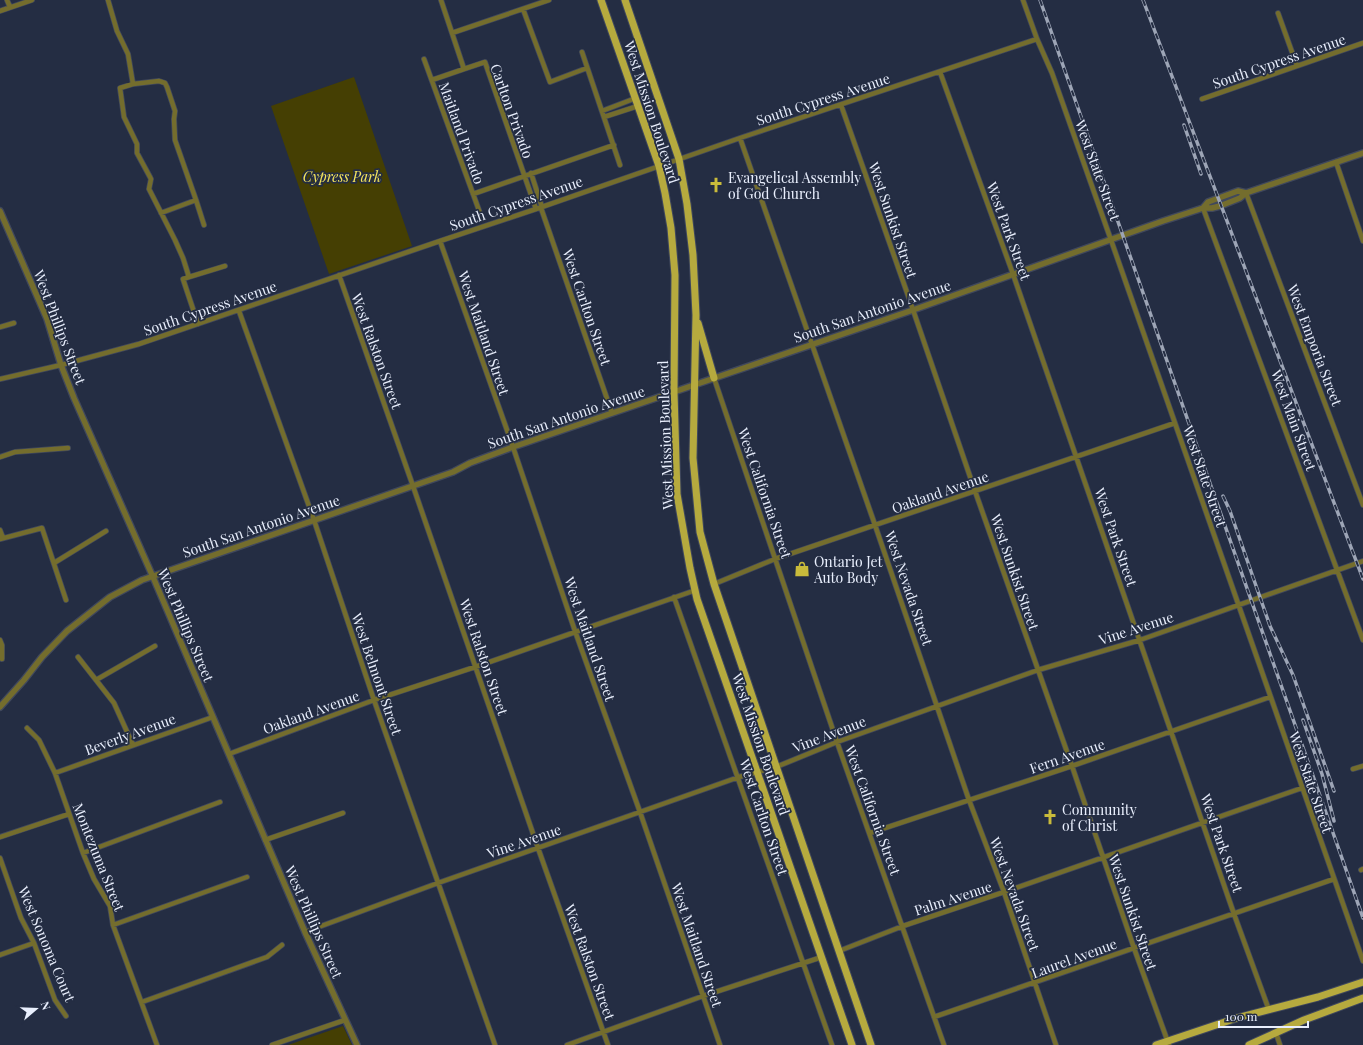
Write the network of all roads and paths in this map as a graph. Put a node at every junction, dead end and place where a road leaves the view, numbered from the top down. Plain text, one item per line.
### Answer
1 (7, 0) edge
2 (32, 0) edge
3 (108, 0) edge
4 (441, 0) edge
5 (549, 0) edge
6 (601, 0) edge
7 (625, 0) edge
8 (1023, 0) edge
9 (10, 7) junction
10 (523, 9) junction
11 (0, 11) edge
12 (1278, 13) dead end
13 (452, 33) junction
14 (1037, 39) junction
15 (1363, 43) edge
16 (582, 52) dead end
17 (424, 60) dead end
18 (1297, 66) junction
19 (587, 68) junction
20 (464, 69) junction
21 (940, 72) junction
22 (432, 80) junction
23 (133, 84) junction
24 (636, 98) junction
25 (1202, 99) dead end
26 (841, 105) junction
27 (638, 106) junction
28 (602, 111) junction
29 (604, 117) junction
30 (740, 138) junction
31 (614, 145) junction
32 (1363, 153) edge
33 (679, 159) junction
34 (1336, 162) junction
35 (620, 165) dead end
36 (659, 166) junction
37 (531, 173) junction
38 (524, 176) junction
39 (1246, 193) junction
40 (473, 194) junction
41 (196, 200) junction
42 (540, 208) junction
43 (1204, 208) junction
44 (0, 211) edge
45 (161, 213) junction
46 (480, 213) dead end
47 (204, 225) dead end
48 (1111, 240) junction
49 (440, 241) junction
50 (1363, 241) edge
51 (225, 266) dead end
52 (1013, 274) junction
53 (339, 275) junction
54 (189, 277) junction
55 (239, 310) junction
56 (913, 310) junction
57 (696, 315) junction
58 (14, 323) dead end
59 (198, 324) junction
60 (0, 326) edge
61 (812, 344) junction
62 (61, 365) junction
63 (714, 378) junction
64 (0, 379) edge
65 (694, 385) junction
66 (674, 392) junction
67 (612, 413) junction
68 (1175, 423) junction
69 (513, 447) junction
70 (68, 448) dead end
71 (0, 457) edge
72 (1076, 457) junction
73 (413, 486) junction
74 (974, 491) junction
75 (1363, 505) edge
76 (314, 520) junction
77 (876, 525) junction
78 (0, 530) edge
79 (106, 531) dead end
80 (1, 539) edge
81 (776, 559) junction
82 (1363, 561) edge
83 (54, 563) junction
84 (1338, 570) junction
85 (152, 577) junction
86 (714, 584) junction
87 (696, 590) junction
88 (674, 597) junction
89 (66, 600) dead end
90 (1239, 605) junction
91 (575, 631) junction
92 (0, 640) edge
93 (1140, 640) junction
94 (1363, 640) edge
95 (155, 646) dead end
96 (78, 657) dead end
97 (2, 659) dead end
98 (475, 667) junction
99 (1038, 670) junction
100 (96, 680) junction
101 (1270, 697) junction
102 (374, 700) junction
103 (937, 706) junction
104 (0, 707) edge
105 (213, 717) junction
106 (27, 728) dead end
107 (1171, 731) junction
108 (837, 742) junction
109 (133, 745) junction
110 (229, 754) junction
111 (1072, 766) junction
112 (1363, 766) edge
113 (776, 767) junction
114 (1353, 769) dead end
115 (756, 772) junction
116 (56, 773) junction
117 (739, 778) junction
118 (1302, 788) junction
119 (969, 800) junction
120 (220, 802) dead end
121 (640, 812) junction
122 (343, 813) dead end
123 (69, 814) junction
124 (1203, 823) junction
125 (870, 833) junction
126 (0, 837) edge
127 (265, 840) junction
128 (538, 848) junction
129 (83, 853) junction
130 (0, 858) edge
131 (1102, 858) junction
132 (247, 877) dead end
133 (1334, 879) junction
134 (438, 883) junction
135 (1004, 892) junction
136 (1234, 914) junction
137 (113, 925) junction
138 (903, 926) junction
139 (305, 932) junction
140 (34, 943) junction
141 (282, 945) dead end
142 (1134, 948) junction
143 (839, 951) junction
144 (0, 955) edge
145 (822, 957) junction
146 (1363, 961) edge
147 (804, 962) junction
148 (1363, 982) edge
149 (1035, 984) junction
150 (703, 996) junction
151 (1363, 998) edge
152 (142, 1002) junction
153 (1269, 1010) junction
154 (66, 1016) dead end
155 (934, 1018) junction
156 (345, 1020) junction
157 (603, 1032) junction
158 (1276, 1033) junction
159 (1168, 1043) edge
160 (157, 1045) edge
161 (272, 1045) edge
162 (357, 1045) edge
163 (495, 1045) edge
164 (567, 1045) edge
165 (608, 1045) edge
166 (720, 1045) edge
167 (832, 1045) edge
168 (852, 1045) edge
169 (872, 1045) edge
170 (944, 1045) edge
171 (1056, 1045) edge
172 (1156, 1045) edge
173 (1249, 1045) edge
174 (1280, 1045) edge

1 - 9 street
2 - 9 street
3 - 23 street
4 - 13 street
5 - 10 street
6 - 24 main road, West Mission Boulevard
7 - 33 main road, West Mission Boulevard
8 - 14 street, West State Street
9 - 11 street
10 - 13 street
10 - 19 street
12 - 18 street
13 - 20 street
14 - 21 street, South Cypress Avenue
14 - 48 street, West State Street
15 - 18 street, South Cypress Avenue
16 - 19 street
17 - 22 street, Maitland Privado
18 - 25 street, South Cypress Avenue
19 - 28 street
20 - 22 street
20 - 38 street, Carlton Privado
21 - 26 street, South Cypress Avenue
21 - 52 street, West Park Street
22 - 40 street, Maitland Privado
23 - 41 street
23 - 45 street
24 - 27 main road, West Mission Boulevard
24 - 28 street
26 - 30 street, South Cypress Avenue
26 - 56 street, West Sunkist Street
27 - 29 street
27 - 36 main road, West Mission Boulevard
28 - 29 street
29 - 31 street
30 - 33 street, South Cypress Avenue
30 - 61 street, West Nevada Street
31 - 35 street
31 - 37 street
32 - 34 street, South San Antonio Avenue
33 - 36 street, South Cypress Avenue
33 - 57 main road, West Mission Boulevard
34 - 39 street, South San Antonio Avenue
34 - 50 street
36 - 42 street, South Cypress Avenue
36 - 66 main road, West Mission Boulevard
37 - 38 street
37 - 42 street, Carlton Privado
38 - 40 street
38 - 42 street, Carlton Privado
39 - 43 street, South San Antonio Avenue
39 - 75 street, West Emporia Street
40 - 46 street, Maitland Privado
41 - 45 street
41 - 47 street
42 - 49 street, South Cypress Avenue
42 - 67 street, West Carlton Street
43 - 48 street, South San Antonio Avenue
43 - 84 street, West Main Street
44 - 62 street, West Phillips Street
45 - 54 street
48 - 52 street, South San Antonio Avenue
48 - 68 street, West State Street
49 - 53 street, South Cypress Avenue
49 - 69 street, West Maitland Street
51 - 54 street
52 - 56 street, South San Antonio Avenue
52 - 72 street, West Park Street
53 - 55 street, South Cypress Avenue
53 - 73 street, West Ralston Street
54 - 59 street
55 - 59 street, South Cypress Avenue
55 - 76 street, West Belmont Street
56 - 61 street, South San Antonio Avenue
56 - 74 street, West Sunkist Street
57 - 63 main road
57 - 65 main road, West Mission Boulevard
58 - 60 street
59 - 62 street, South Cypress Avenue
61 - 63 street, South San Antonio Avenue
61 - 77 street, West Nevada Street
62 - 64 street, South Cypress Avenue
62 - 85 street, West Phillips Street
63 - 65 street, South San Antonio Avenue
63 - 81 street, West California Street
65 - 66 street, South San Antonio Avenue
65 - 86 main road, West Mission Boulevard
66 - 67 street, South San Antonio Avenue
66 - 87 main road, West Mission Boulevard
67 - 69 street, South San Antonio Avenue
68 - 72 street, Oakland Avenue
68 - 90 street, West State Street
69 - 73 street, South San Antonio Avenue
69 - 91 street, West Maitland Street
70 - 71 street
72 - 74 street, Oakland Avenue
72 - 93 street, West Park Street
73 - 76 street, South San Antonio Avenue
73 - 98 street, West Ralston Street
74 - 77 street, Oakland Avenue
74 - 99 street, West Sunkist Street
76 - 85 street, South San Antonio Avenue
76 - 102 street, West Belmont Street
77 - 81 street, Oakland Avenue
77 - 103 street, West Nevada Street
78 - 80 street
79 - 83 street
80 - 83 street
81 - 86 street, Oakland Avenue
81 - 108 street, West California Street
82 - 84 street, Vine Avenue
83 - 89 street
84 - 90 street, Vine Avenue
84 - 94 street, West Main Street
85 - 104 street, South San Antonio Avenue
85 - 105 street, West Phillips Street
86 - 113 main road, West Mission Boulevard
87 - 88 street, Oakland Avenue
87 - 115 main road, West Mission Boulevard
88 - 91 street, Oakland Avenue
88 - 117 street, West Carlton Street
90 - 93 street, Vine Avenue
90 - 101 street, West State Street
91 - 98 street, Oakland Avenue
91 - 121 street, West Maitland Street
92 - 97 street
93 - 99 street, Vine Avenue
93 - 107 street, West Park Street
95 - 100 street
96 - 100 street
98 - 102 street, Oakland Avenue
98 - 128 street, West Ralston Street
99 - 103 street, Vine Avenue
99 - 111 street, West Sunkist Street
100 - 109 street
101 - 107 street, Fern Avenue
101 - 118 street, West State Street
102 - 110 street, Oakland Avenue
102 - 134 street, West Belmont Street
103 - 108 street, Vine Avenue
103 - 119 street, West Nevada Street
105 - 109 street, Beverly Avenue
105 - 110 street, West Phillips Street
106 - 116 street, Montezuma Street
107 - 111 street, Fern Avenue
107 - 124 street, West Park Street
108 - 113 street, Vine Avenue
108 - 125 street, West California Street
109 - 116 street, Beverly Avenue
110 - 127 street, West Phillips Street
111 - 119 street, Fern Avenue
111 - 131 street, West Sunkist Street
112 - 114 street
113 - 115 street, Vine Avenue
113 - 143 main road, West Mission Boulevard
115 - 117 street, Vine Avenue
115 - 145 main road, West Mission Boulevard
116 - 123 street, Montezuma Street
117 - 121 street, Vine Avenue
117 - 147 street, West Carlton Street
118 - 124 street, Palm Avenue
118 - 133 street, West State Street
119 - 125 street, Fern Avenue
119 - 135 street, West Nevada Street
120 - 129 street
121 - 128 street, Vine Avenue
121 - 150 street, West Maitland Street
122 - 127 street
123 - 126 street
123 - 129 street, Montezuma Street
124 - 131 street, Palm Avenue
124 - 136 street, West Park Street
125 - 138 street, West California Street
127 - 139 street, West Phillips Street
128 - 134 street, Vine Avenue
128 - 157 street, West Ralston Street
129 - 137 street, Montezuma Street
130 - 140 street, West Sonoma Court
131 - 135 street, Palm Avenue
131 - 142 street, West Sunkist Street
132 - 137 street
133 - 136 street, Laurel Avenue
133 - 146 street, West State Street
134 - 139 street, Vine Avenue
134 - 163 street, West Belmont Street
135 - 138 street, Palm Avenue
135 - 149 street, West Nevada Street
136 - 142 street, Laurel Avenue
136 - 153 street, West Park Street
137 - 152 street, Montezuma Street
138 - 143 street, Palm Avenue
138 - 155 street, West California Street
139 - 156 street, West Phillips Street
140 - 144 street
140 - 154 street, West Sonoma Court
141 - 152 street
142 - 149 street, Laurel Avenue
142 - 159 street, West Sunkist Street
143 - 169 main road, West Mission Boulevard
145 - 147 street
145 - 168 main road, West Mission Boulevard
147 - 150 street
147 - 167 street, West Carlton Street
148 - 153 main road
149 - 155 street, Laurel Avenue
149 - 171 street, West Nevada Street
150 - 157 street
150 - 166 street, West Maitland Street
151 - 158 main road
152 - 160 street, Montezuma Street
153 - 159 main road
155 - 170 street, West California Street
156 - 161 street
156 - 162 street, West Phillips Street
157 - 164 street
157 - 165 street, West Ralston Street
158 - 173 main road
158 - 174 street
159 - 172 main road

